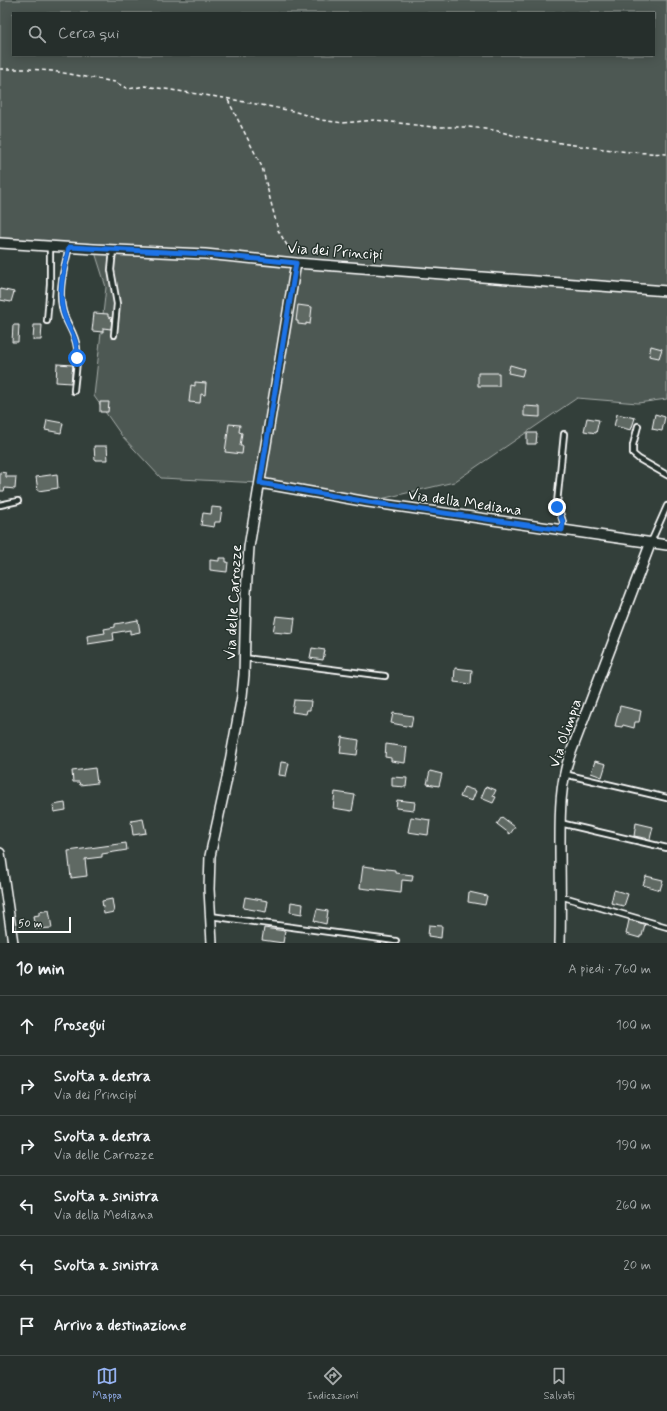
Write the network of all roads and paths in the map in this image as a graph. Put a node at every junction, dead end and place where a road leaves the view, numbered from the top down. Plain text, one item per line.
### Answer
1 (0, 69) edge
2 (228, 98) junction
3 (667, 154) edge
4 (0, 242) edge
5 (50, 246) junction
6 (69, 247) junction
7 (112, 250) junction
8 (296, 263) junction
9 (667, 290) edge
10 (47, 321) dead end
11 (114, 335) dead end
12 (74, 391) dead end
13 (638, 426) dead end
14 (564, 434) dead end
15 (667, 475) edge
16 (260, 483) junction
17 (18, 501) dead end
18 (0, 505) edge
19 (667, 506) edge
20 (562, 530) junction
21 (651, 542) junction
22 (667, 545) edge
23 (244, 658) junction
24 (385, 676) dead end
25 (564, 774) junction
26 (667, 798) edge
27 (560, 823) junction
28 (667, 848) edge
29 (0, 853) edge
30 (560, 896) junction
31 (210, 916) junction
32 (667, 928) edge
33 (396, 941) dead end
34 (13, 943) edge
35 (212, 943) edge
36 (560, 943) edge

1 - 2 path
2 - 3 path
2 - 8 path
4 - 5 street, Via dei Principi
5 - 6 street, Via dei Principi
5 - 10 lane
6 - 7 street, Via dei Principi
6 - 12 lane
7 - 8 street, Via dei Principi
7 - 11 lane
8 - 9 street, Via dei Principi
8 - 16 street, Via delle Carrozze
13 - 15 lane
14 - 20 lane
16 - 20 street, Via della Mediana
16 - 23 street, Via delle Carrozze
17 - 18 lane
19 - 21 lane
20 - 21 street, Via della Mediana
21 - 22 street, Via della Mediana
21 - 25 street, Via Olimpia
23 - 24 lane
23 - 31 street, Via delle Carrozze
25 - 26 lane
25 - 27 street, Via Olimpia
27 - 28 lane
27 - 30 street, Via Olimpia
29 - 34 street
30 - 32 lane
30 - 36 street, Via Olimpia
31 - 33 lane
31 - 35 street, Via delle Carrozze

